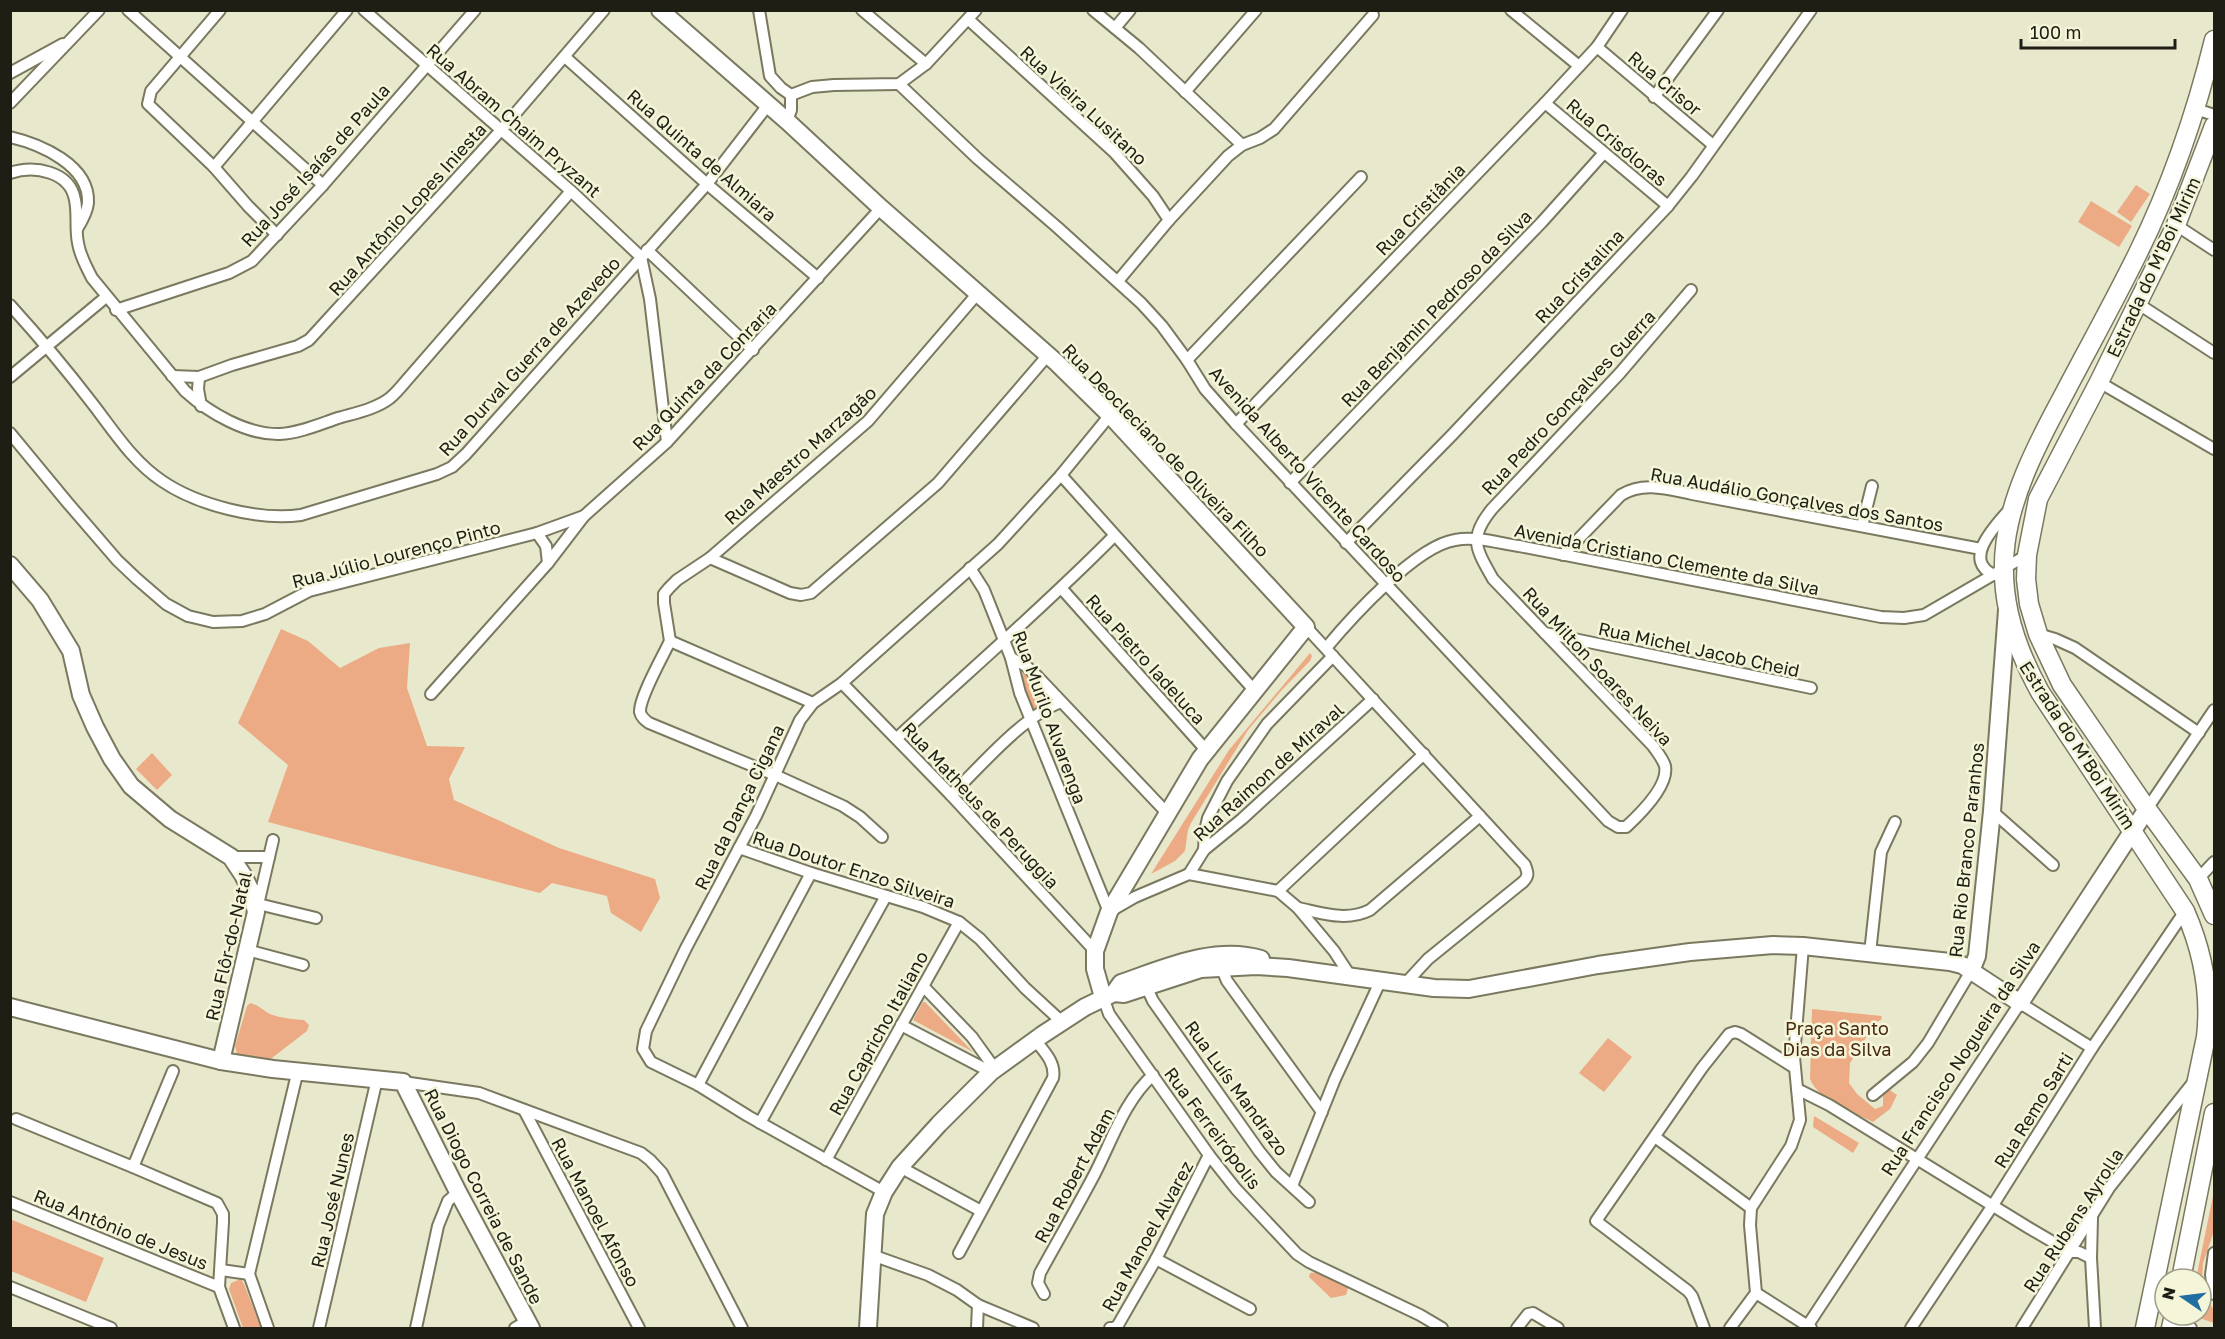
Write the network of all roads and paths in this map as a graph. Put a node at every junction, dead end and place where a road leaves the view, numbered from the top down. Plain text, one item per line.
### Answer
1 (99, 10) edge
2 (128, 10) edge
3 (220, 10) edge
4 (347, 10) edge
5 (364, 10) edge
6 (475, 10) edge
7 (604, 10) edge
8 (660, 10) edge
9 (759, 10) edge
10 (862, 10) edge
11 (1094, 10) edge
12 (1130, 10) edge
13 (1256, 10) edge
14 (1511, 10) edge
15 (1718, 10) edge
16 (1811, 10) edge
17 (1617, 12) edge
18 (973, 15) edge
19 (1373, 15) dead end
20 (1115, 28) junction
21 (70, 39) junction
22 (2214, 40) edge
23 (1597, 47) junction
24 (178, 57) junction
25 (565, 57) junction
26 (427, 64) junction
27 (926, 64) junction
28 (1579, 66) junction
29 (10, 73) edge
30 (770, 76) junction
31 (899, 84) junction
32 (1185, 92) junction
33 (755, 93) junction
34 (791, 94) junction
35 (1654, 97) junction
36 (10, 103) edge
37 (1545, 103) junction
38 (768, 105) junction
39 (2196, 109) junction
40 (2214, 115) edge
41 (252, 121) junction
42 (787, 121) junction
43 (2214, 126) edge
44 (502, 129) junction
45 (10, 137) edge
46 (1242, 145) junction
47 (1713, 145) junction
48 (1604, 154) junction
49 (214, 167) junction
50 (10, 173) edge
51 (1361, 177) dead end
52 (707, 184) junction
53 (323, 185) junction
54 (571, 191) junction
55 (1668, 206) junction
56 (881, 208) junction
57 (1169, 220) junction
58 (2176, 225) junction
59 (77, 229) junction
60 (277, 235) junction
61 (2214, 250) edge
62 (644, 254) junction
63 (818, 278) junction
64 (1118, 281) junction
65 (1691, 290) dead end
66 (978, 293) junction
67 (106, 297) junction
68 (2138, 303) junction
69 (10, 305) edge
70 (116, 310) junction
71 (48, 346) junction
72 (753, 350) junction
73 (2214, 353) edge
74 (1048, 355) junction
75 (1187, 360) junction
76 (172, 376) junction
77 (10, 377) edge
78 (199, 377) junction
79 (2099, 382) junction
80 (201, 406) junction
81 (1110, 415) junction
82 (1236, 424) junction
83 (10, 433) edge
84 (667, 442) junction
85 (2214, 449) edge
86 (1061, 475) junction
87 (1290, 483) junction
88 (1872, 486) dead end
89 (2011, 507) junction
90 (584, 516) junction
91 (1862, 526) junction
92 (537, 533) junction
93 (1114, 536) junction
94 (1476, 539) junction
95 (1346, 543) junction
96 (1981, 549) junction
97 (1563, 555) junction
98 (2027, 555) junction
99 (710, 558) junction
100 (548, 563) junction
101 (10, 565) edge
102 (970, 568) junction
103 (1998, 572) junction
104 (1385, 586) junction
105 (1062, 589) junction
106 (2007, 610) junction
107 (1306, 627) junction
108 (1545, 633) junction
109 (2038, 634) junction
110 (1004, 639) junction
111 (670, 641) junction
112 (1329, 652) junction
113 (1011, 658) junction
114 (842, 683) junction
115 (1811, 688) dead end
116 (1254, 690) junction
117 (432, 694) dead end
118 (1373, 699) junction
119 (1061, 702) junction
120 (813, 703) junction
121 (2214, 710) edge
122 (1031, 721) junction
123 (2199, 733) junction
124 (897, 738) junction
125 (1206, 750) junction
126 (1424, 754) junction
127 (775, 775) junction
128 (951, 795) junction
129 (2147, 809) junction
130 (1992, 811) junction
131 (1167, 813) junction
132 (1480, 816) junction
133 (1608, 821) joint
134 (1895, 822) dead end
135 (2132, 829) junction
136 (882, 837) dead end
137 (273, 840) dead end
138 (739, 848) junction
139 (1204, 850) junction
140 (231, 857) junction
141 (269, 857) junction
142 (2214, 862) edge
143 (2053, 865) dead end
144 (811, 873) junction
145 (1189, 874) junction
146 (2198, 879) junction
147 (1278, 891) junction
148 (886, 896) junction
149 (257, 908) junction
150 (1298, 908) junction
151 (2185, 911) junction
152 (1109, 912) junction
153 (2214, 915) edge
154 (316, 918) dead end
155 (959, 922) junction
156 (1803, 946) junction
157 (247, 950) junction
158 (1095, 951) junction
159 (1870, 953) junction
160 (303, 965) dead end
161 (1221, 967) junction
162 (1288, 968) junction
163 (1971, 971) junction
164 (1351, 976) junction
165 (1380, 982) junction
166 (1404, 985) junction
167 (923, 986) junction
168 (1146, 986) junction
169 (1109, 995) junction
170 (2020, 1004) junction
171 (10, 1007) edge
172 (2211, 1019) edge
173 (1062, 1022) junction
174 (901, 1025) junction
175 (1035, 1040) junction
176 (2092, 1047) junction
177 (221, 1061) junction
178 (1795, 1068) junction
179 (173, 1071) dead end
180 (298, 1071) junction
181 (993, 1071) junction
182 (1153, 1075) junction
183 (2198, 1076) junction
184 (377, 1079) junction
185 (403, 1082) junction
186 (698, 1085) junction
187 (1797, 1089) junction
188 (1873, 1095) dead end
189 (524, 1110) junction
190 (1322, 1112) junction
191 (2214, 1113) edge
192 (16, 1119) dead end
193 (760, 1123) junction
194 (1655, 1137) junction
195 (1209, 1155) junction
196 (1918, 1159) junction
197 (826, 1160) junction
198 (133, 1167) junction
199 (900, 1167) junction
200 (2209, 1171) edge
201 (1292, 1186) junction
202 (458, 1192) junction
203 (884, 1192) junction
204 (10, 1202) edge
205 (1309, 1203) dead end
206 (1993, 1205) junction
207 (1751, 1208) junction
208 (981, 1211) junction
209 (2092, 1218) junction
210 (2070, 1252) junction
211 (958, 1253) dead end
212 (2214, 1253) edge
213 (872, 1255) junction
214 (2091, 1258) junction
215 (1156, 1259) junction
216 (2184, 1267) edge
217 (221, 1270) junction
218 (249, 1274) junction
219 (10, 1287) edge
220 (219, 1287) junction
221 (1756, 1293) junction
222 (1044, 1294) dead end
223 (2214, 1294) edge
224 (978, 1305) junction
225 (1250, 1309) dead end
226 (524, 1326) edge
227 (1110, 1328) edge
228 (1808, 1328) edge
229 (111, 1329) edge
230 (234, 1329) edge
231 (268, 1329) edge
232 (319, 1329) edge
233 (416, 1329) edge
234 (639, 1329) edge
235 (742, 1329) edge
236 (868, 1329) edge
237 (977, 1329) edge
238 (1034, 1329) edge
239 (1442, 1329) edge
240 (1517, 1329) edge
241 (1558, 1329) edge
242 (1704, 1329) edge
243 (1730, 1329) edge
244 (1911, 1329) edge
245 (2022, 1329) edge
246 (2095, 1329) edge
247 (2145, 1329) edge

1 - 21 street
2 - 24 street
3 - 24 street
4 - 41 street
5 - 26 street, Rua Abram Chaim Pryzant
6 - 26 street, Rua José Isaías de Paula
7 - 25 street, Rua Antônio Lopes Iniesta
8 - 33 street, Rua Deocleciano de Oliveira Filho
9 - 30 street
10 - 27 street
11 - 20 street
12 - 20 street
13 - 32 street
14 - 28 street
15 - 35 street
16 - 47 street, Rua Cristalina
17 - 23 street, Rua Cristiânia
18 - 27 street
18 - 57 street, Rua Vieira Lusitano
19 - 46 street
20 - 32 street
21 - 29 street
21 - 36 street
22 - 39 main road, Estrada do M'Boi Mirim
23 - 28 street, Rua Cristiânia
23 - 35 street, Rua Crisor
24 - 41 street
24 - 49 street
25 - 44 street, Rua Antônio Lopes Iniesta
25 - 52 street, Rua Quinta de Almiara
26 - 44 street, Rua Abram Chaim Pryzant
26 - 53 street, Rua José Isaías de Paula
27 - 31 street
28 - 37 street, Rua Cristiânia
30 - 33 street
30 - 34 street
31 - 34 street
31 - 64 street, Avenida Alberto Vicente Cardoso
32 - 46 street
33 - 38 street, Rua Deocleciano de Oliveira Filho
34 - 42 street
35 - 47 street, Rua Crisor
37 - 48 street, Rua Crisóloras
37 - 82 street, Rua Cristiânia
38 - 42 street, Rua Deocleciano de Oliveira Filho
38 - 52 street, Rua Durval Guerra de Azevedo
39 - 40 street
39 - 89 main road, Estrada do M'Boi Mirim
41 - 49 street
41 - 53 street
42 - 56 street, Rua Deocleciano de Oliveira Filho
43 - 58 main road, Estrada do M'Boi Mirim
44 - 54 street, Rua Abram Chaim Pryzant
44 - 78 street, Rua Antônio Lopes Iniesta
45 - 59 street
46 - 57 street
47 - 55 street, Rua Cristalina
48 - 55 street, Rua Crisóloras
48 - 87 street, Rua Benjamin Pedroso da Silva
49 - 60 street
50 - 59 street
51 - 75 street
52 - 62 street, Rua Durval Guerra de Azevedo
52 - 63 street, Rua Quinta de Almiara
53 - 60 street, Rua José Isaías de Paula
54 - 62 street, Rua Abram Chaim Pryzant
54 - 80 street
55 - 95 street, Rua Cristalina
56 - 63 street, Rua Quinta da Conraria
56 - 66 street, Rua Deocleciano de Oliveira Filho
57 - 64 street
58 - 61 street
58 - 68 main road, Estrada do M'Boi Mirim
59 - 67 street
60 - 70 street, Rua José Isaías de Paula
62 - 71 street, Rua Durval Guerra de Azevedo
62 - 72 street, Rua Abram Chaim Pryzant
62 - 84 street
63 - 72 street, Rua Quinta da Conraria
64 - 75 street, Avenida Alberto Vicente Cardoso
65 - 94 street, Rua Pedro Gonçalves Guerra
66 - 74 street, Rua Deocleciano de Oliveira Filho
66 - 99 street, Rua Maestro Marzagão
67 - 70 street
67 - 71 street
68 - 73 street
68 - 79 main road, Estrada do M'Boi Mirim
69 - 71 street, Rua Durval Guerra de Azevedo
70 - 76 street
71 - 77 street
72 - 84 street, Rua Quinta da Conraria
74 - 81 street, Rua Deocleciano de Oliveira Filho
74 - 99 street
75 - 82 street, Avenida Alberto Vicente Cardoso
76 - 78 street, Rua Antônio Lopes Iniesta
76 - 80 street
78 - 80 street
79 - 85 street
79 - 98 main road, Estrada do M'Boi Mirim
81 - 86 street, Rua da Dança Cigana
81 - 107 street, Rua Deocleciano de Oliveira Filho
82 - 87 street, Avenida Alberto Vicente Cardoso
83 - 92 street, Rua Júlio Lourenço Pinto
84 - 90 street, Rua Quinta da Conraria
86 - 93 street
86 - 102 street, Rua da Dança Cigana
87 - 95 street, Avenida Alberto Vicente Cardoso
88 - 91 street
89 - 96 street
89 - 103 main road, Estrada do M'Boi Mirim
90 - 92 street, Rua Júlio Lourenço Pinto
90 - 100 street, Rua Quinta da Conraria
91 - 96 street, Rua Audálio Gonçalves dos Santos
91 - 97 street, Rua Audálio Gonçalves dos Santos
92 - 100 street
93 - 105 street
93 - 116 street
94 - 97 street, Avenida Cristiano Clemente da Silva
94 - 104 street, Avenida Cristiano Clemente da Silva
94 - 108 street, Rua Milton Soares Neiva
95 - 104 street, Avenida Alberto Vicente Cardoso
96 - 103 street
97 - 103 street, Avenida Cristiano Clemente da Silva
98 - 103 street, Avenida Cristiano Clemente da Silva
98 - 109 main road, Estrada do M'Boi Mirim
99 - 111 street, Rua Maestro Marzagão
100 - 117 street, Rua Quinta da Conraria
101 - 140 street
102 - 110 street, Rua Murilo Alvarenga
102 - 114 street, Rua da Dança Cigana
103 - 106 main road, Estrada do M'Boi Mirim
104 - 112 street, Avenida Cristiano Clemente da Silva
104 - 133 street, Avenida Alberto Vicente Cardoso
105 - 110 street
105 - 125 street, Rua Pietro Iadeluca
106 - 130 street, Rua Rio Branco Paranhos
106 - 135 main road, Estrada do M'Boi Mirim
107 - 112 street, Rua Deocleciano de Oliveira Filho
107 - 116 street
108 - 115 street, Rua Michel Jacob Cheid
108 - 133 street, Rua Milton Soares Neiva
109 - 123 street
109 - 129 main road, Estrada do M'Boi Mirim
110 - 113 street, Rua Murilo Alvarenga
110 - 124 street
111 - 120 street
111 - 127 street
112 - 118 street, Rua Deocleciano de Oliveira Filho
112 - 139 street, Avenida Cristiano Clemente da Silva
113 - 119 street
113 - 122 street, Rua Murilo Alvarenga
114 - 120 street, Rua da Dança Cigana
114 - 124 street, Rua Matheus de Peruggia
116 - 125 street
118 - 126 street, Rua Deocleciano de Oliveira Filho
118 - 139 street, Rua Raimon de Miraval
119 - 122 street
119 - 131 street
120 - 127 street, Rua da Dança Cigana
121 - 123 street
122 - 128 street
122 - 152 street, Rua Murilo Alvarenga
123 - 129 street
124 - 128 street, Rua Matheus de Peruggia
125 - 131 street
126 - 132 street, Rua Deocleciano de Oliveira Filho
126 - 147 street
127 - 136 street
127 - 138 street, Rua da Dança Cigana
128 - 158 street, Rua Matheus de Peruggia
129 - 135 street, Rua Francisco Nogueira da Silva
129 - 146 main road, Estrada do M'Boi Mirim
130 - 143 street
130 - 163 street, Rua Rio Branco Paranhos
131 - 152 street
132 - 150 street
132 - 166 street, Rua Deocleciano de Oliveira Filho
134 - 159 street
135 - 151 main road, Estrada do M'Boi Mirim
135 - 170 street, Rua Francisco Nogueira da Silva
137 - 141 street, Rua Flôr-do-Natal
138 - 144 street, Rua Doutor Enzo Silveira
138 - 186 street, Rua da Dança Cigana
139 - 145 street, Rua Raimon de Miraval
140 - 141 street
140 - 149 street
141 - 149 street, Rua Flôr-do-Natal
142 - 146 street
144 - 148 street, Rua Doutor Enzo Silveira
144 - 186 street
145 - 147 street
145 - 152 street
146 - 153 main road, Estrada do M'Boi Mirim
147 - 150 street
148 - 155 street, Rua Doutor Enzo Silveira
148 - 193 street
149 - 154 street
149 - 157 street, Rua Flôr-do-Natal
150 - 164 street
151 - 172 main road, Estrada do M'Boi Mirim
151 - 176 street, Rua Remo Sarti
152 - 158 street
155 - 167 street, Rua Capricho Italiano
155 - 173 street, Rua Doutor Enzo Silveira
156 - 159 street
156 - 166 street
156 - 178 street
157 - 160 street
157 - 177 street, Rua Flôr-do-Natal
158 - 169 street
159 - 163 street
161 - 162 street
161 - 168 street
161 - 190 street
162 - 164 street
162 - 169 street
163 - 170 street
163 - 188 street, Rua Rio Branco Paranhos
164 - 165 street
165 - 166 street
165 - 190 street
167 - 174 street, Rua Capricho Italiano
167 - 181 street
168 - 169 street
168 - 201 street, Rua Luís Mandrazo
169 - 173 street
169 - 182 street, Rua Ferreirópolis
170 - 176 street
170 - 196 street, Rua Francisco Nogueira da Silva
171 - 177 street
172 - 183 main road, Estrada do M'Boi Mirim
173 - 175 street
174 - 181 street
174 - 197 street, Rua Capricho Italiano
175 - 181 street
175 - 208 street
176 - 206 street, Rua Remo Sarti
177 - 180 street
178 - 187 street
178 - 194 street
179 - 198 street
180 - 184 street
180 - 218 street
181 - 199 street
182 - 195 street, Rua Ferreirópolis
182 - 222 street, Rua Robert Adam
183 - 209 street, Rua Rubens Ayrolla
183 - 247 main road, Estrada do M'Boi Mirim
184 - 185 street
184 - 232 street, Rua José Nunes
185 - 189 street
185 - 202 street, Rua Diogo Correia de Sande
186 - 193 street, Rua da Dança Cigana
187 - 196 street
187 - 207 street
189 - 234 street, Rua Manoel Afonso
189 - 235 street
190 - 201 street
191 - 200 main road
192 - 198 street
193 - 197 street, Rua da Dança Cigana
194 - 207 street
194 - 242 street
195 - 215 street, Rua Manoel Alvarez
195 - 239 street, Rua Ferreirópolis
196 - 206 street
196 - 228 street, Rua Francisco Nogueira da Silva
197 - 203 street, Rua da Dança Cigana
198 - 217 street
199 - 203 street
199 - 208 street
200 - 216 main road
201 - 205 street, Rua Luís Mandrazo
202 - 226 street, Rua Diogo Correia de Sande
202 - 233 street
203 - 213 street
204 - 220 street, Rua Antônio de Jesus
206 - 210 street
206 - 244 street, Rua Remo Sarti
207 - 221 street
208 - 211 street
209 - 210 street, Rua Rubens Ayrolla
209 - 214 street
210 - 214 street
210 - 245 street, Rua Rubens Ayrolla
212 - 223 street
213 - 224 street
213 - 236 street
214 - 246 street
215 - 225 street
215 - 227 street, Rua Manoel Alvarez
217 - 218 street
217 - 220 street
218 - 231 street
219 - 229 street
220 - 230 street
221 - 228 street
221 - 243 street
224 - 237 street
224 - 238 street
240 - 241 street

